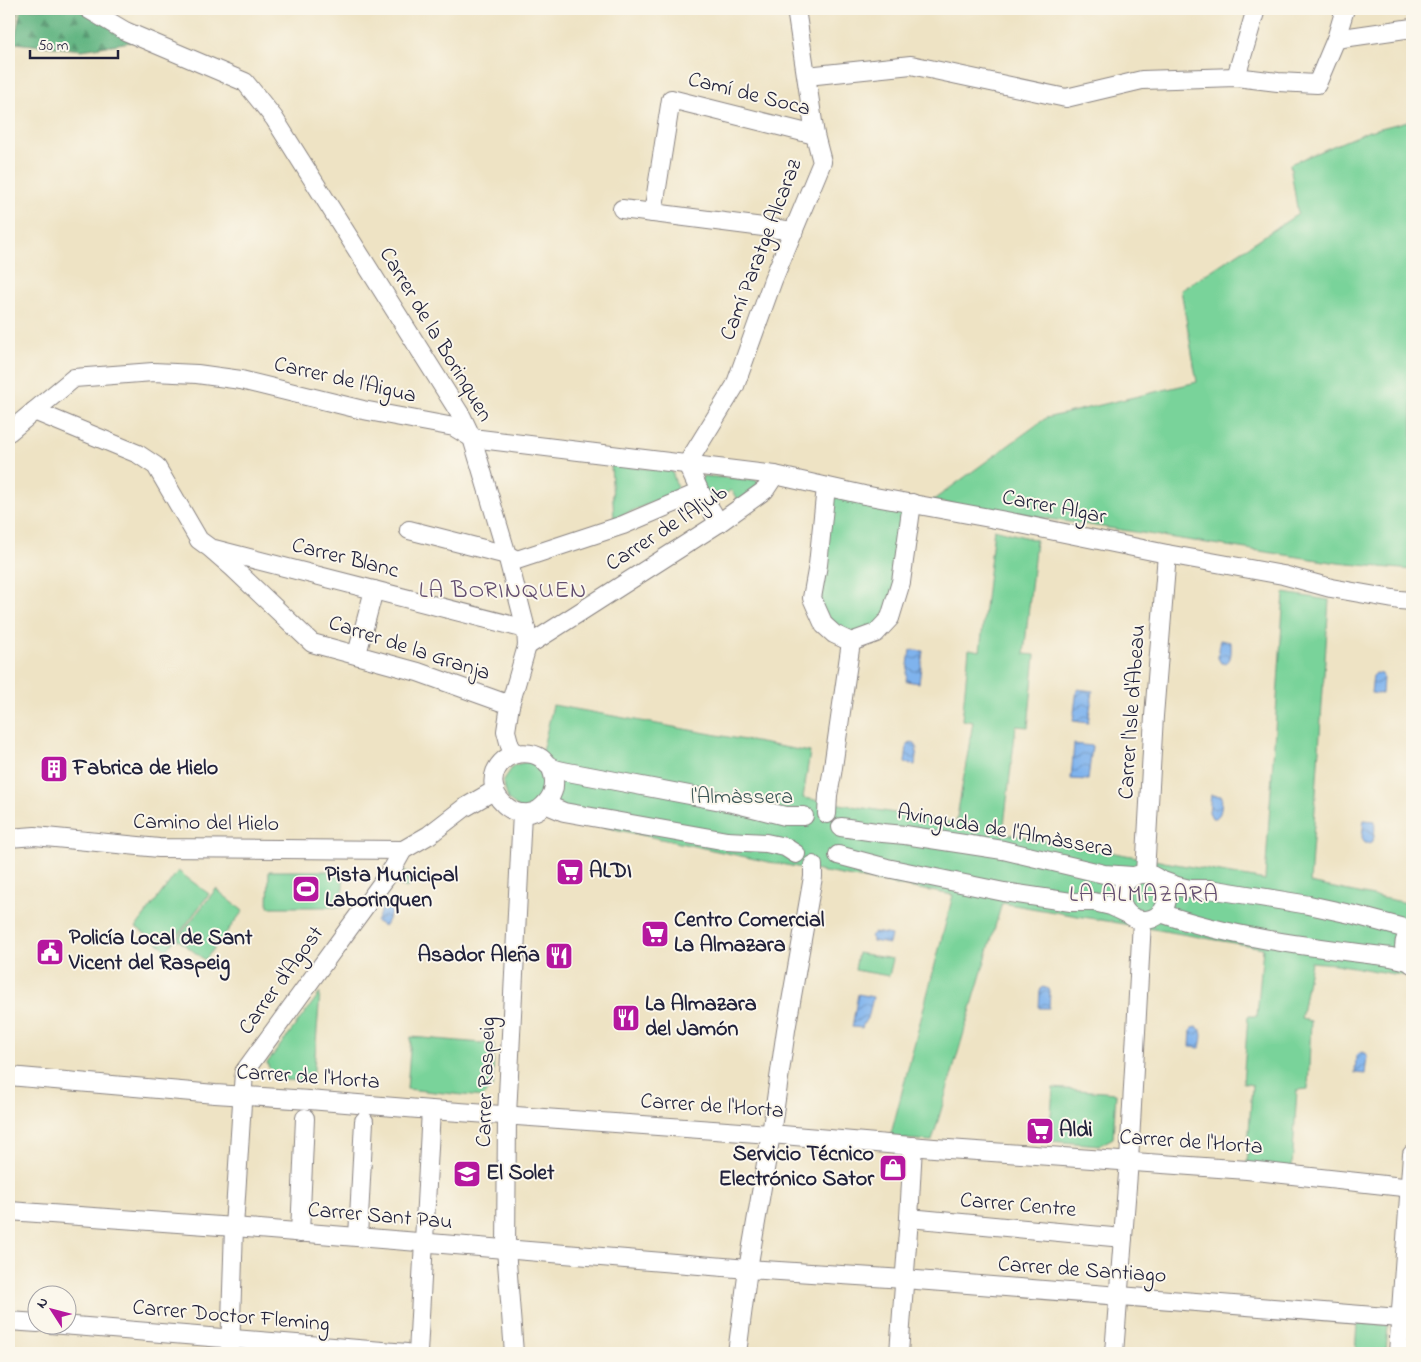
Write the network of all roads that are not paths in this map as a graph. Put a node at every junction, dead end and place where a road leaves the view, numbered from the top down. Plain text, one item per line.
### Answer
1 (88, 9) edge
2 (796, 9) edge
3 (1256, 9) edge
4 (1345, 9) edge
5 (1412, 28) edge
6 (1336, 39) junction
7 (807, 76) junction
8 (1236, 77) junction
9 (815, 135) junction
10 (622, 209) dead end
11 (653, 213) junction
12 (794, 232) junction
13 (34, 411) junction
14 (9, 432) edge
15 (472, 438) junction
16 (687, 464) junction
17 (775, 475) junction
18 (826, 487) junction
19 (700, 492) junction
20 (912, 503) junction
21 (719, 523) junction
22 (409, 530) dead end
23 (210, 548) junction
24 (507, 554) junction
25 (1167, 554) junction
26 (374, 590) junction
27 (1412, 602) edge
28 (527, 637) junction
29 (850, 642) junction
30 (357, 654) junction
31 (510, 705) junction
32 (516, 754) junction
33 (550, 766) junction
34 (495, 790) junction
35 (546, 804) junction
36 (522, 813) junction
37 (827, 814) junction
38 (804, 816) junction
39 (841, 827) junction
40 (9, 838) edge
41 (403, 850) junction
42 (796, 854) junction
43 (838, 855) junction
44 (813, 865) junction
45 (1146, 876) junction
46 (1126, 913) junction
47 (1161, 913) junction
48 (1142, 921) junction
49 (1411, 929) edge
50 (1410, 962) edge
51 (9, 1076) edge
52 (242, 1096) junction
53 (431, 1110) junction
54 (506, 1115) junction
55 (306, 1118) dead end
56 (364, 1122) dead end
57 (771, 1134) junction
58 (913, 1146) junction
59 (1412, 1154) edge
60 (1129, 1161) junction
61 (1411, 1188) edge
62 (9, 1211) edge
63 (909, 1218) junction
64 (234, 1227) junction
65 (300, 1233) junction
66 (358, 1237) junction
67 (1123, 1238) junction
68 (423, 1243) junction
69 (506, 1249) junction
70 (748, 1269) junction
71 (904, 1279) junction
72 (1118, 1296) junction
73 (1406, 1318) edge
74 (9, 1321) edge
75 (28, 1322) edge
76 (78, 1327) edge
77 (230, 1346) edge
78 (407, 1353) edge
79 (418, 1353) edge
80 (514, 1353) edge
81 (728, 1353) edge
82 (737, 1353) edge
83 (899, 1353) edge
84 (1114, 1353) edge
85 (1398, 1353) edge

1 - 15 street, Carrer de la Borinquen
2 - 7 street, Camí Paratge Alcaraz
3 - 8 street
4 - 6 street
5 - 6 street
6 - 8 street
7 - 8 street
7 - 9 street, Camí Paratge Alcaraz
9 - 11 street, Camí de Soca
9 - 12 street, Camí Paratge Alcaraz
10 - 11 street
11 - 12 street
12 - 16 street, Camí Paratge Alcaraz
13 - 14 street, Carrer de l'Aigua
13 - 15 street, Carrer de l'Aigua
13 - 23 street, Carrer de la Granja
15 - 16 street, Carrer de l'Aigua
15 - 24 street, Carrer de la Borinquen
16 - 17 street, Carrer Algar
16 - 19 street
17 - 18 street, Carrer Algar
17 - 21 street, Carrer de l'Aljub
18 - 20 street, Carrer Algar
18 - 29 street
19 - 21 street
19 - 24 street
20 - 25 street, Carrer Algar
20 - 29 street
21 - 28 street, Carrer de l'Aljub
22 - 24 street
23 - 26 street, Carrer Blanc
23 - 30 street, Carrer de la Granja
24 - 28 street, Carrer de la Borinquen
25 - 27 street, Carrer Algar
25 - 45 street, Carrer l'Isle d'Abeau
26 - 28 street, Carrer Blanc
26 - 30 street
28 - 31 street
29 - 37 street
30 - 31 street, Carrer de la Granja
31 - 32 street
32 - 33 street
32 - 34 street
33 - 35 street
33 - 38 street
34 - 36 street
34 - 41 street, Carrer d'Agost
35 - 36 street
35 - 42 street
36 - 54 street, Carrer Raspeig
37 - 38 street
37 - 39 street
38 - 42 street
39 - 43 street
39 - 45 street, Avinguda de l'Almàssera
40 - 41 street, Camino del Hielo
41 - 52 street, Carrer d'Agost
42 - 44 street
43 - 44 street
43 - 46 street
44 - 57 street
45 - 46 street
45 - 47 street
45 - 49 street, Avinguda de l'Almàssera
46 - 48 street
47 - 48 street
47 - 50 street
48 - 60 street
49 - 50 street
51 - 52 street, Carrer de l'Horta
52 - 53 street, Carrer de l'Horta
52 - 64 street, Carrer d'Agost
53 - 54 street, Carrer de l'Horta
53 - 68 street
54 - 57 street, Carrer de l'Horta
54 - 69 street, Carrer Raspeig
55 - 65 street
56 - 66 street
57 - 58 street, Carrer de l'Horta
57 - 70 street
58 - 60 street, Carrer de l'Horta
58 - 63 street
59 - 61 street
60 - 61 street, Carrer de l'Horta
60 - 67 street
61 - 73 street
62 - 64 street, Carrer Sant Pau
63 - 67 street, Carrer Centre
63 - 71 street
64 - 65 street, Carrer Sant Pau
64 - 77 street, Carrer d'Agost
65 - 66 street, Carrer Sant Pau
66 - 68 street, Carrer Sant Pau
67 - 72 street
68 - 69 street, Carrer Sant Pau
68 - 79 street
69 - 70 street, Carrer Sant Pau
69 - 80 street, Carrer Raspeig
70 - 71 street, Carrer de Santiago
70 - 82 street
71 - 72 street, Carrer de Santiago
71 - 83 street
72 - 73 street, Carrer de Santiago
72 - 84 street
73 - 85 street
74 - 75 street
76 - 77 street, Carrer Doctor Fleming
77 - 78 street, Carrer Doctor Fleming
81 - 82 street

